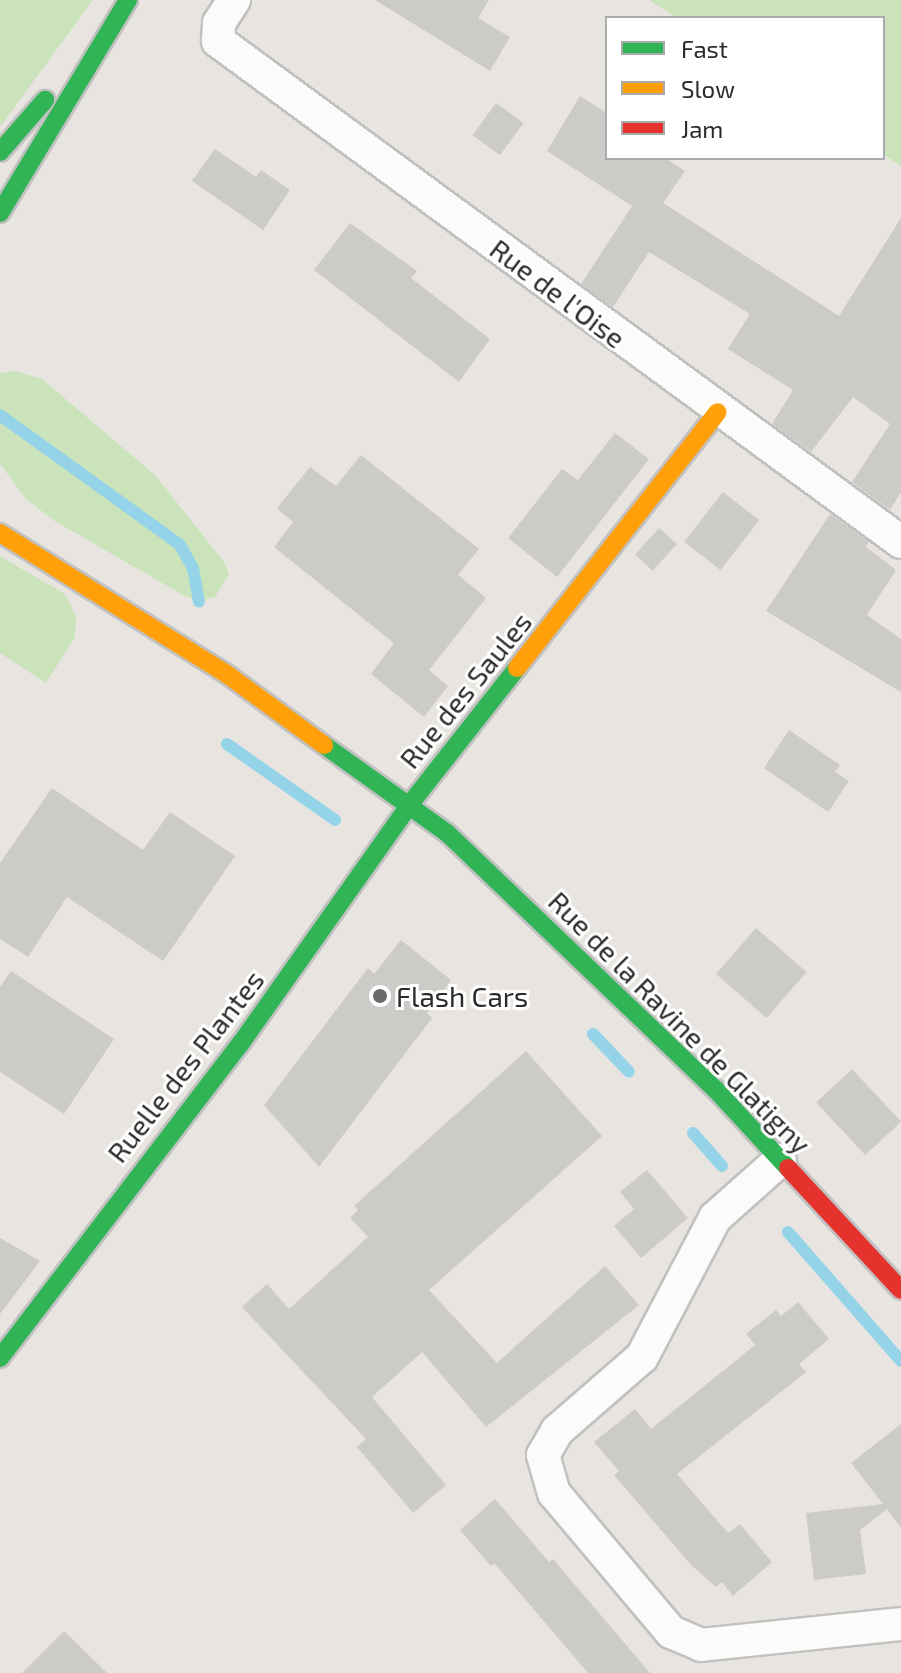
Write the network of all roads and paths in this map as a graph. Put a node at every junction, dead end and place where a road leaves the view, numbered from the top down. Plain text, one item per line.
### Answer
1 (128, 0) edge
2 (234, 0) edge
3 (110, 26) junction
4 (0, 152) edge
5 (0, 213) edge
6 (718, 412) junction
7 (0, 533) edge
8 (901, 542) edge
9 (410, 804) junction
10 (780, 1160) junction
11 (901, 1290) edge
12 (0, 1358) edge
13 (901, 1624) edge

1 - 3 street
2 - 6 street, Rue de l'Oise
3 - 4 street
3 - 5 street
6 - 8 street, Rue de l'Oise
6 - 9 street, Rue des Saules
7 - 9 street, Rue des Saules
9 - 10 street, Rue de la Ravine de Glatigny
9 - 12 street, Ruelle des Plantes
10 - 11 street, Rue de la Ravine de Glatigny
10 - 13 street

